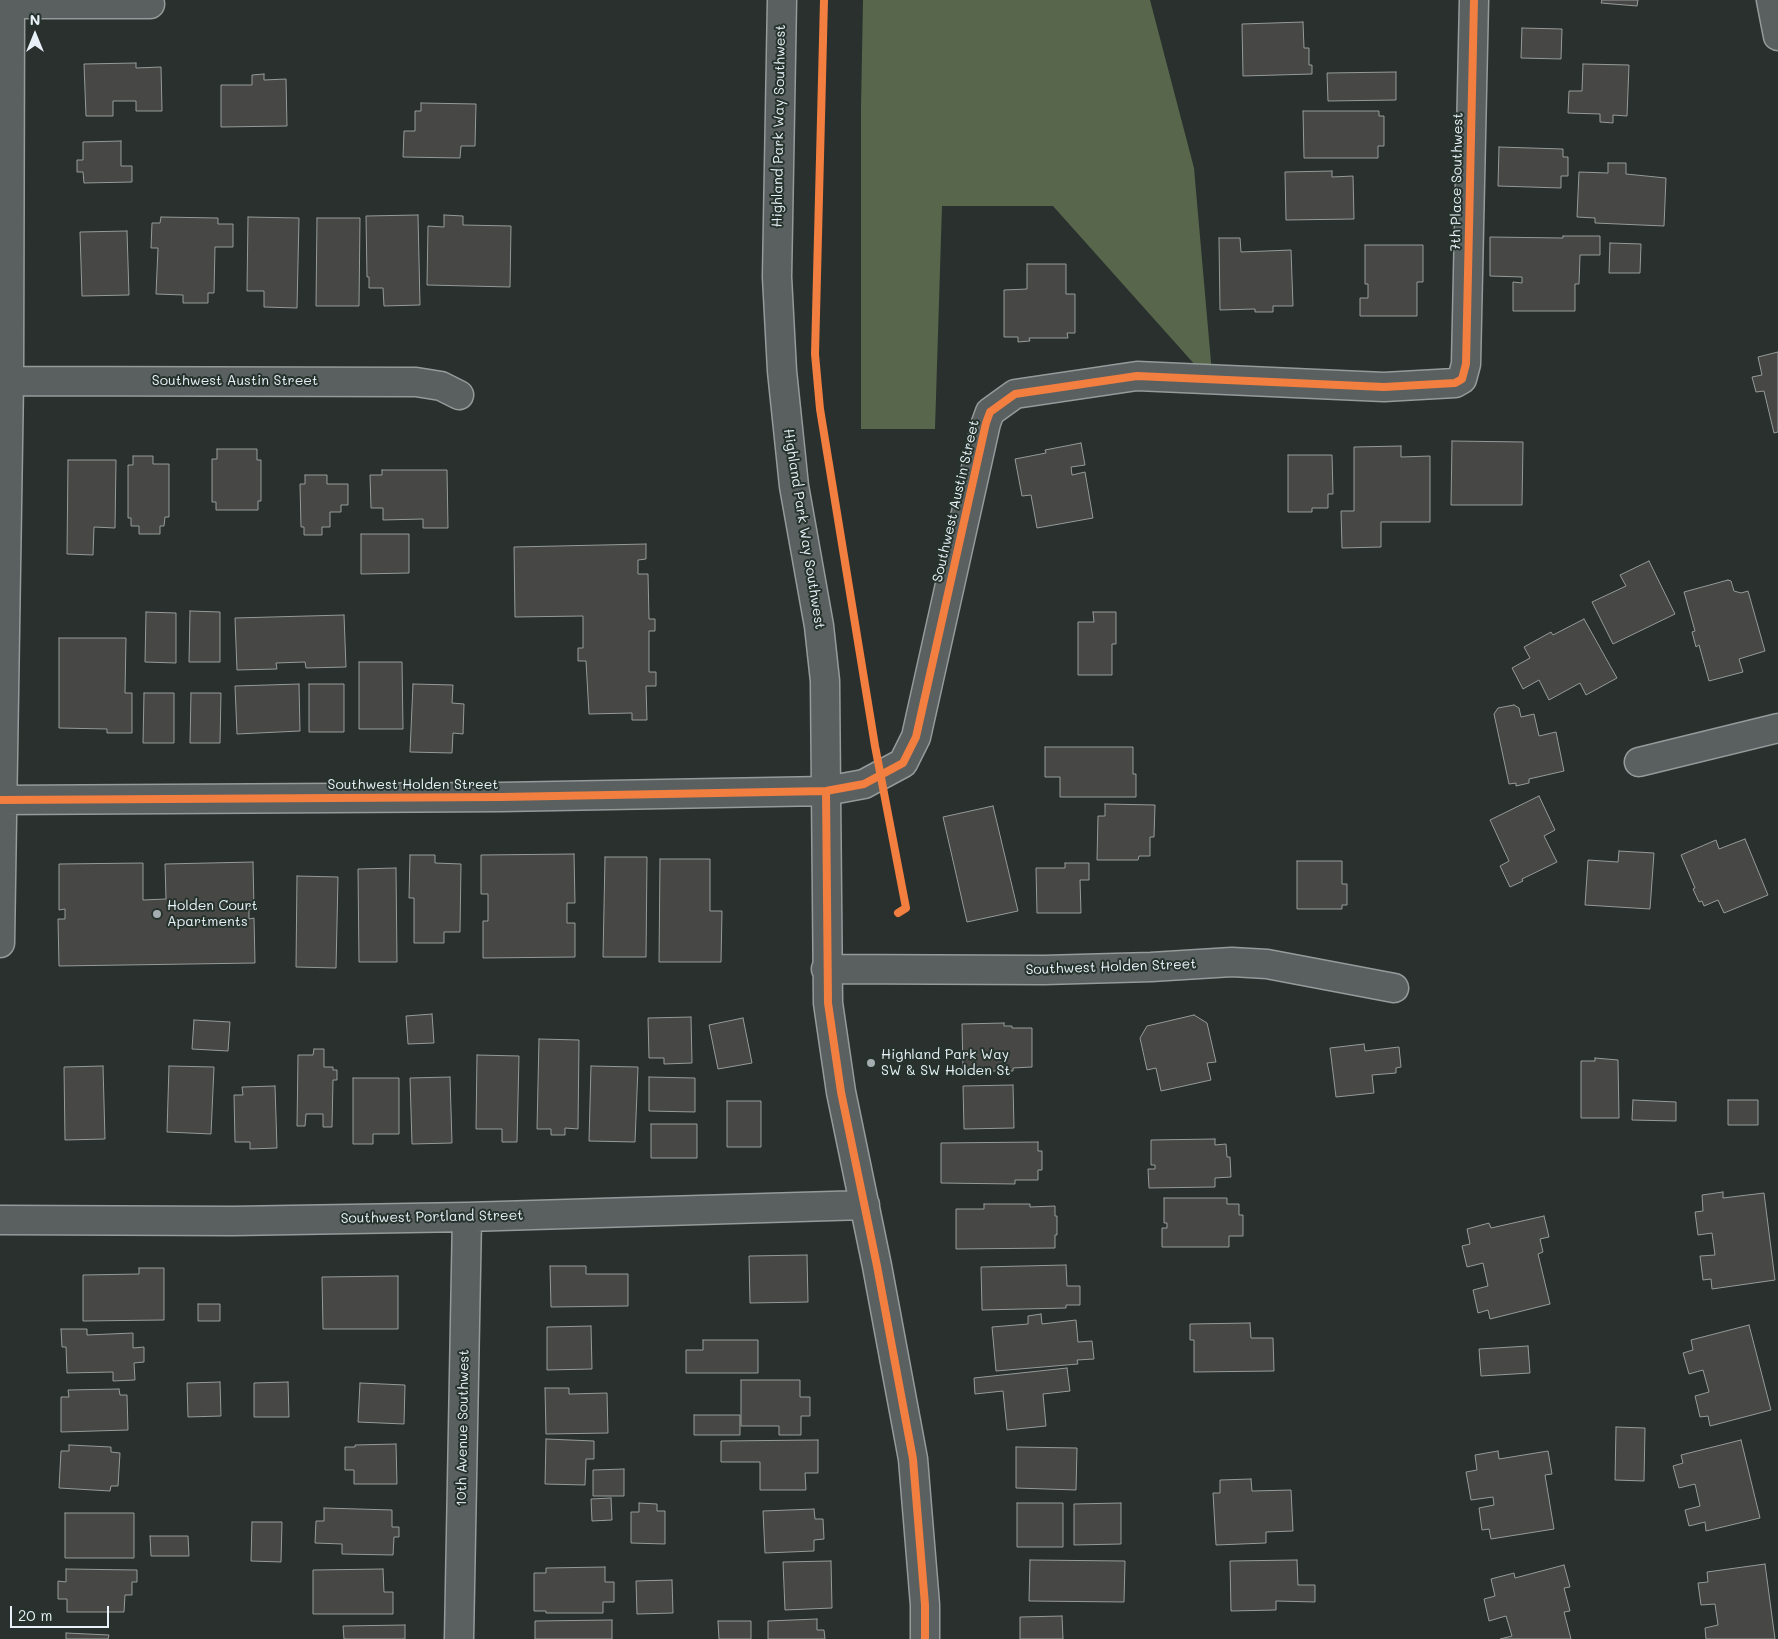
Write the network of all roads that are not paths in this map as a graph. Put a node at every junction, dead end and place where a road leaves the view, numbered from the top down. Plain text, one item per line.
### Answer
1 (782, 0) edge
2 (1474, 0) edge
3 (1771, 0) edge
4 (5, 4) edge
5 (150, 4) dead end
6 (1778, 36) edge
7 (1466, 364) joint
8 (9, 381) junction
9 (459, 394) dead end
10 (1778, 728) edge
11 (1639, 762) dead end
12 (826, 791) junction
13 (1, 800) edge
14 (0, 943) edge
15 (826, 969) junction
16 (1394, 988) dead end
17 (865, 1205) junction
18 (467, 1217) junction
19 (0, 1220) edge
20 (459, 1639) edge
21 (925, 1639) edge

1 - 12 street, Highland Park Way Southwest
2 - 7 street, 7th Place Southwest
3 - 6 street
4 - 5 street
4 - 8 street
7 - 12 street, Southwest Austin Street
8 - 9 street, Southwest Austin Street
8 - 13 street
10 - 11 street
12 - 13 street, Southwest Holden Street
12 - 15 street, Highland Park Way Southwest
13 - 14 street
15 - 16 street, Southwest Holden Street
15 - 17 street, Highland Park Way Southwest
17 - 18 street, Southwest Portland Street
17 - 21 street, Highland Park Way Southwest
18 - 19 street, Southwest Portland Street
18 - 20 street, 10th Avenue Southwest

